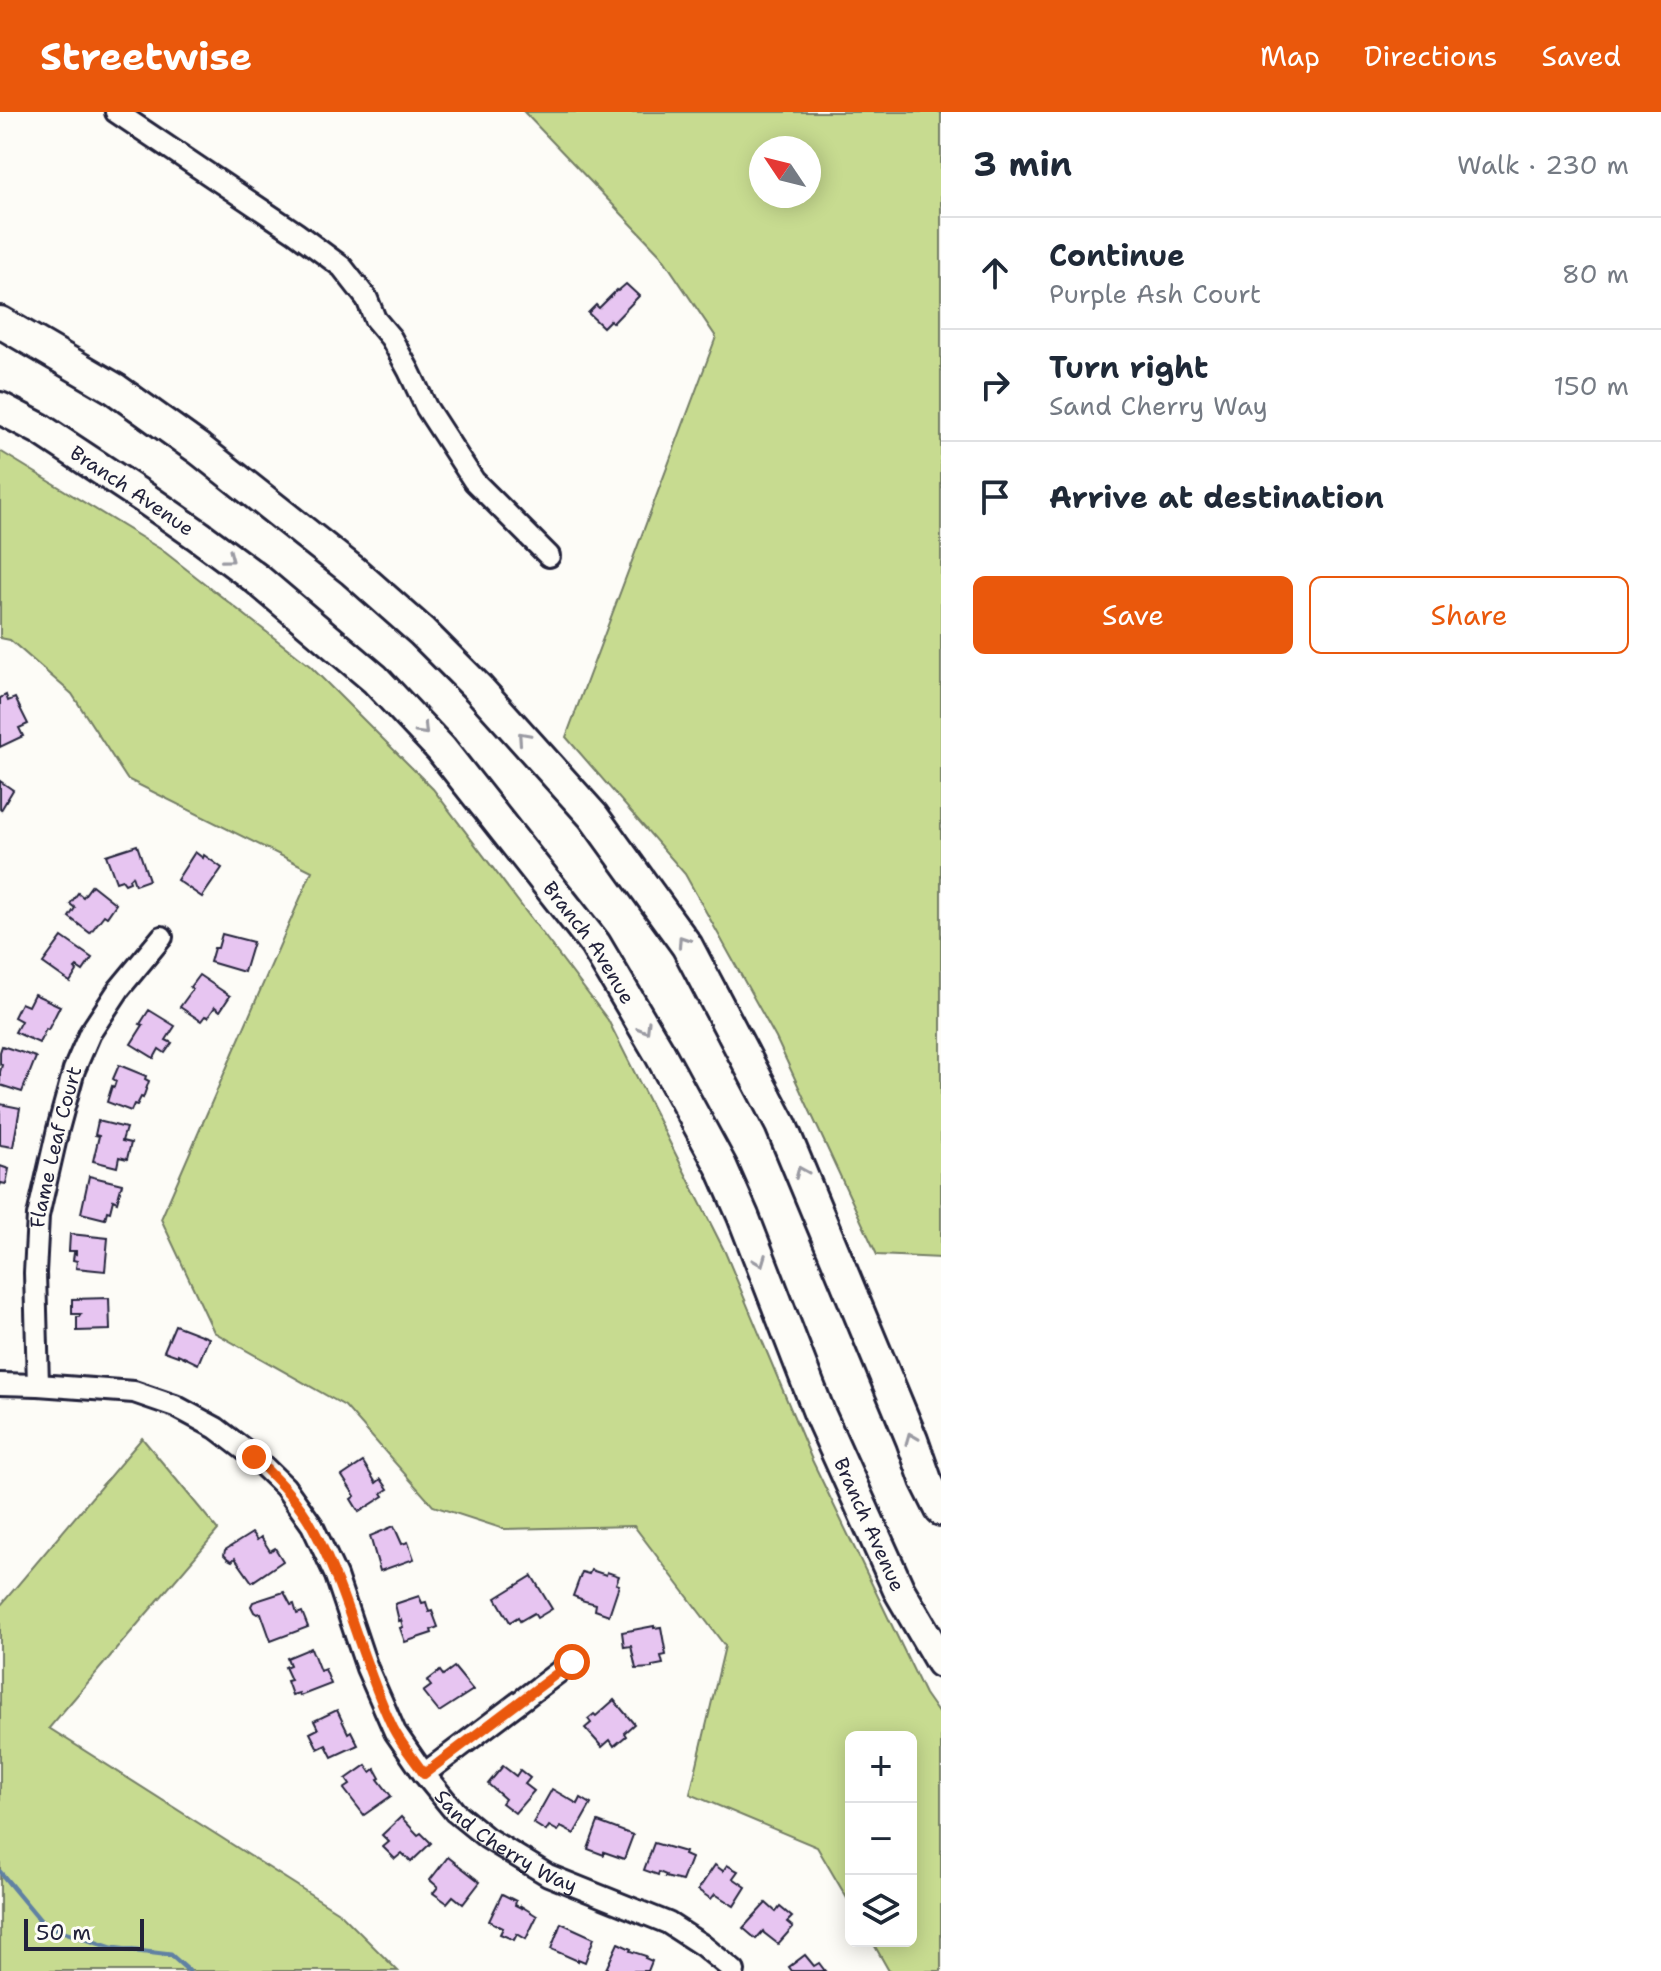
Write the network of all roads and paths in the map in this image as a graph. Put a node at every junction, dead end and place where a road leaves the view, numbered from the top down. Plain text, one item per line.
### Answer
1 (116, 112) edge
2 (0, 322) edge
3 (0, 408) edge
4 (549, 556) dead end
5 (162, 937) dead end
6 (0, 1384) edge
7 (38, 1385) junction
8 (941, 1510) edge
9 (572, 1662) dead end
10 (941, 1662) edge
11 (424, 1774) junction
12 (734, 1971) edge

1 - 4 street
8 -> 2 highway
3 -> 10 highway, Branch Avenue
5 - 7 street, Flame Leaf Court
6 - 7 street, Sand Cherry Way
7 - 11 street, Sand Cherry Way
9 - 11 street
11 - 12 street, Sand Cherry Way

